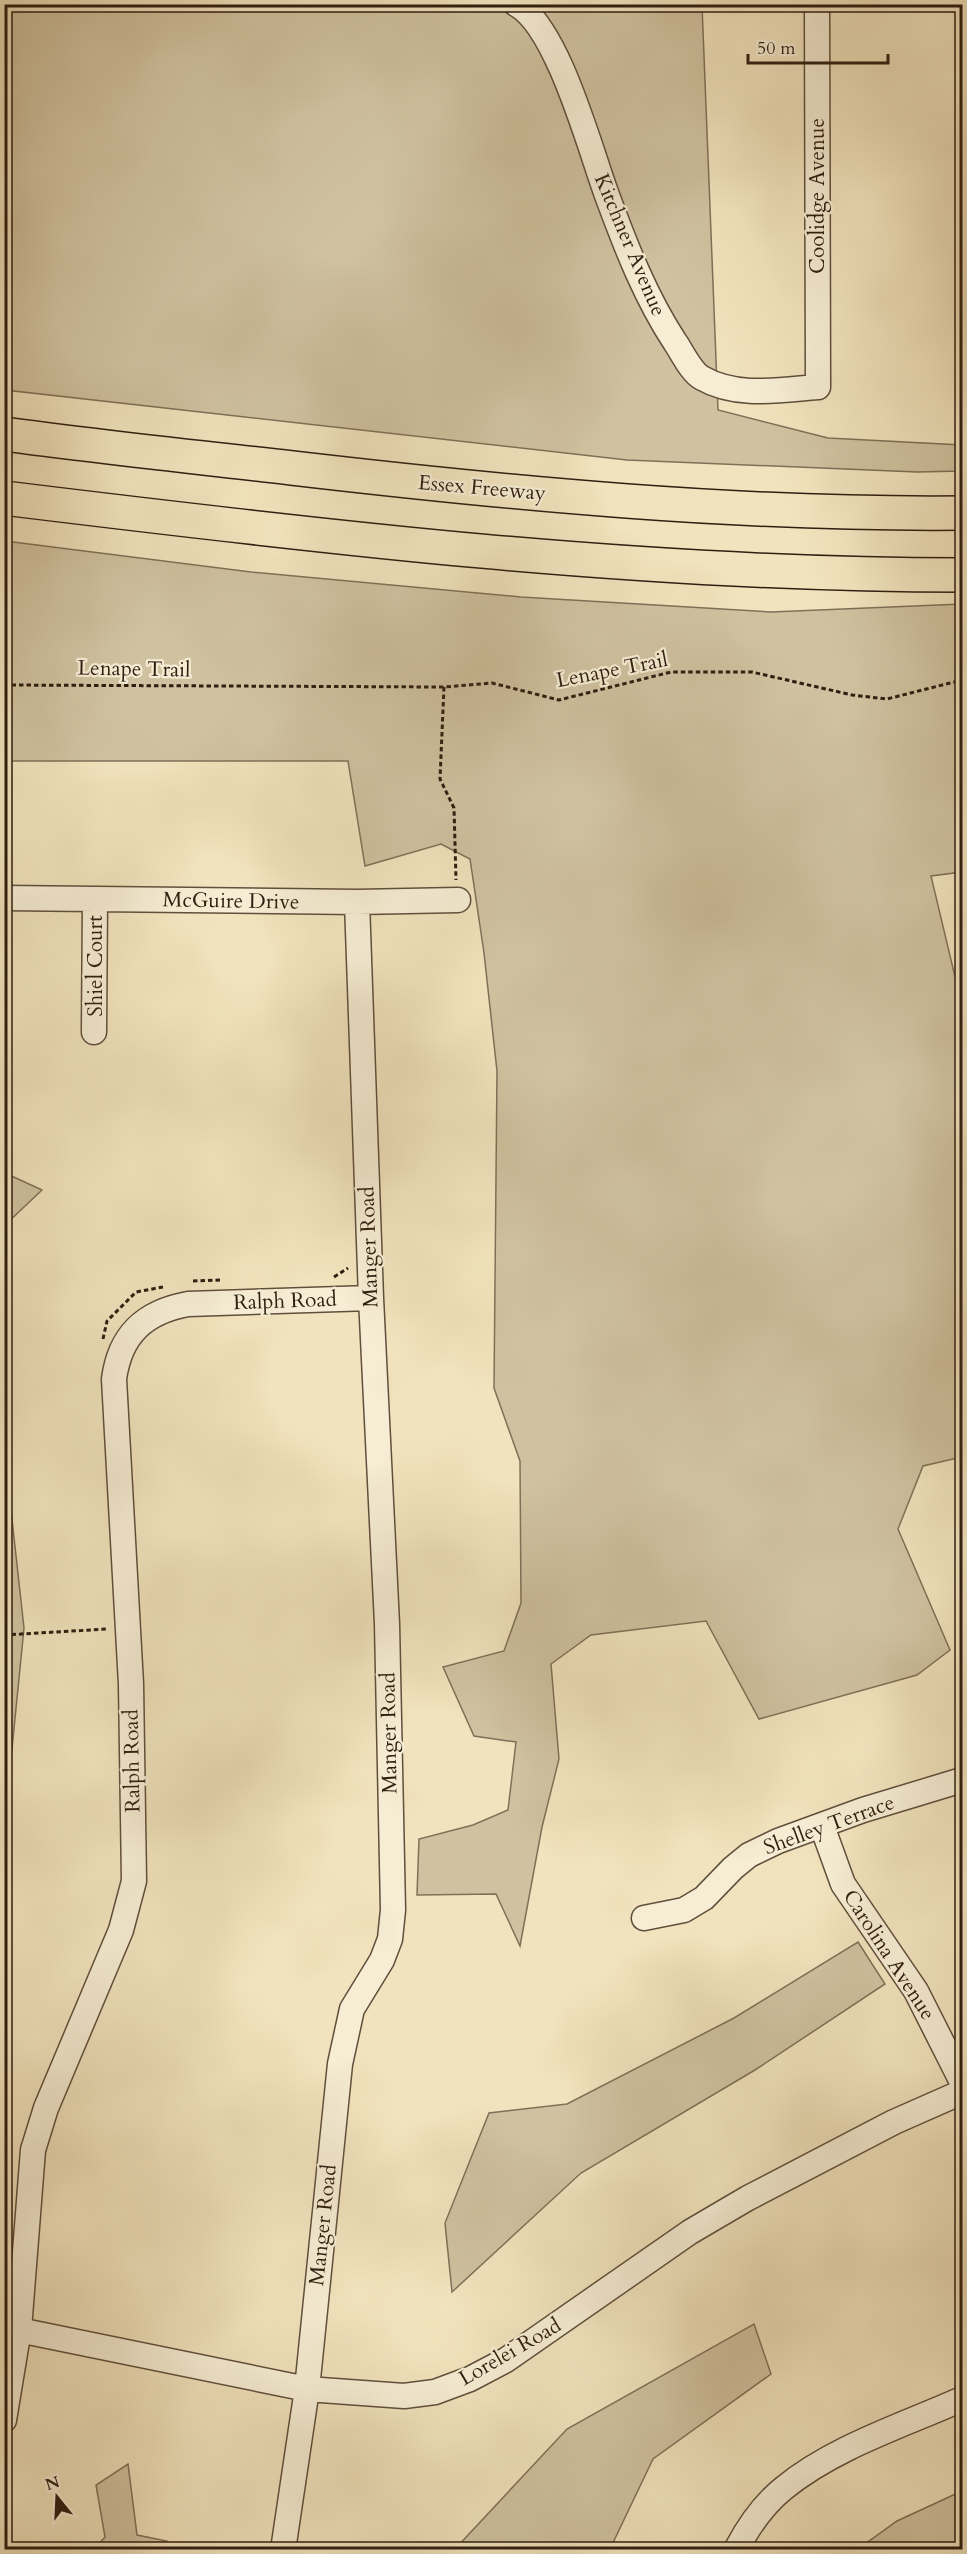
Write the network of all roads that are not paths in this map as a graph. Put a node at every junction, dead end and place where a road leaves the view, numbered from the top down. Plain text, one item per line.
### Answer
1 (516, 4) edge
2 (817, 4) edge
3 (818, 387) joint
4 (4, 434) edge
5 (4, 498) edge
6 (963, 513) edge
7 (963, 575) edge
8 (4, 898) edge
9 (95, 899) junction
10 (458, 900) road end
11 (357, 902) junction
12 (94, 1032) dead end
13 (371, 1298) junction
14 (963, 1780) edge
15 (822, 1826) junction
16 (644, 1918) dead end
17 (963, 2082) edge
18 (963, 2091) edge
19 (12, 2328) edge
20 (307, 2389) junction
21 (963, 2399) edge
22 (4, 2420) edge
23 (283, 2550) edge
24 (736, 2550) edge

1 - 3 street, Kitchner Avenue
2 - 3 street, Coolidge Avenue
4 - 6 highway, Essex Freeway
5 - 7 highway
8 - 9 street, McGuire Drive
9 - 11 street, McGuire Drive
9 - 12 street, Shiel Court
10 - 11 street, McGuire Drive
11 - 13 street, Manger Road
13 - 19 street, Ralph Road
13 - 20 street, Manger Road
14 - 15 street, Shelley Terrace
15 - 16 street, Shelley Terrace
15 - 17 street, Carolina Avenue
18 - 20 street, Lorelei Road
19 - 20 street, Lorelei Road
19 - 22 street, Ralph Road
20 - 23 street, Manger Road
21 - 24 street

